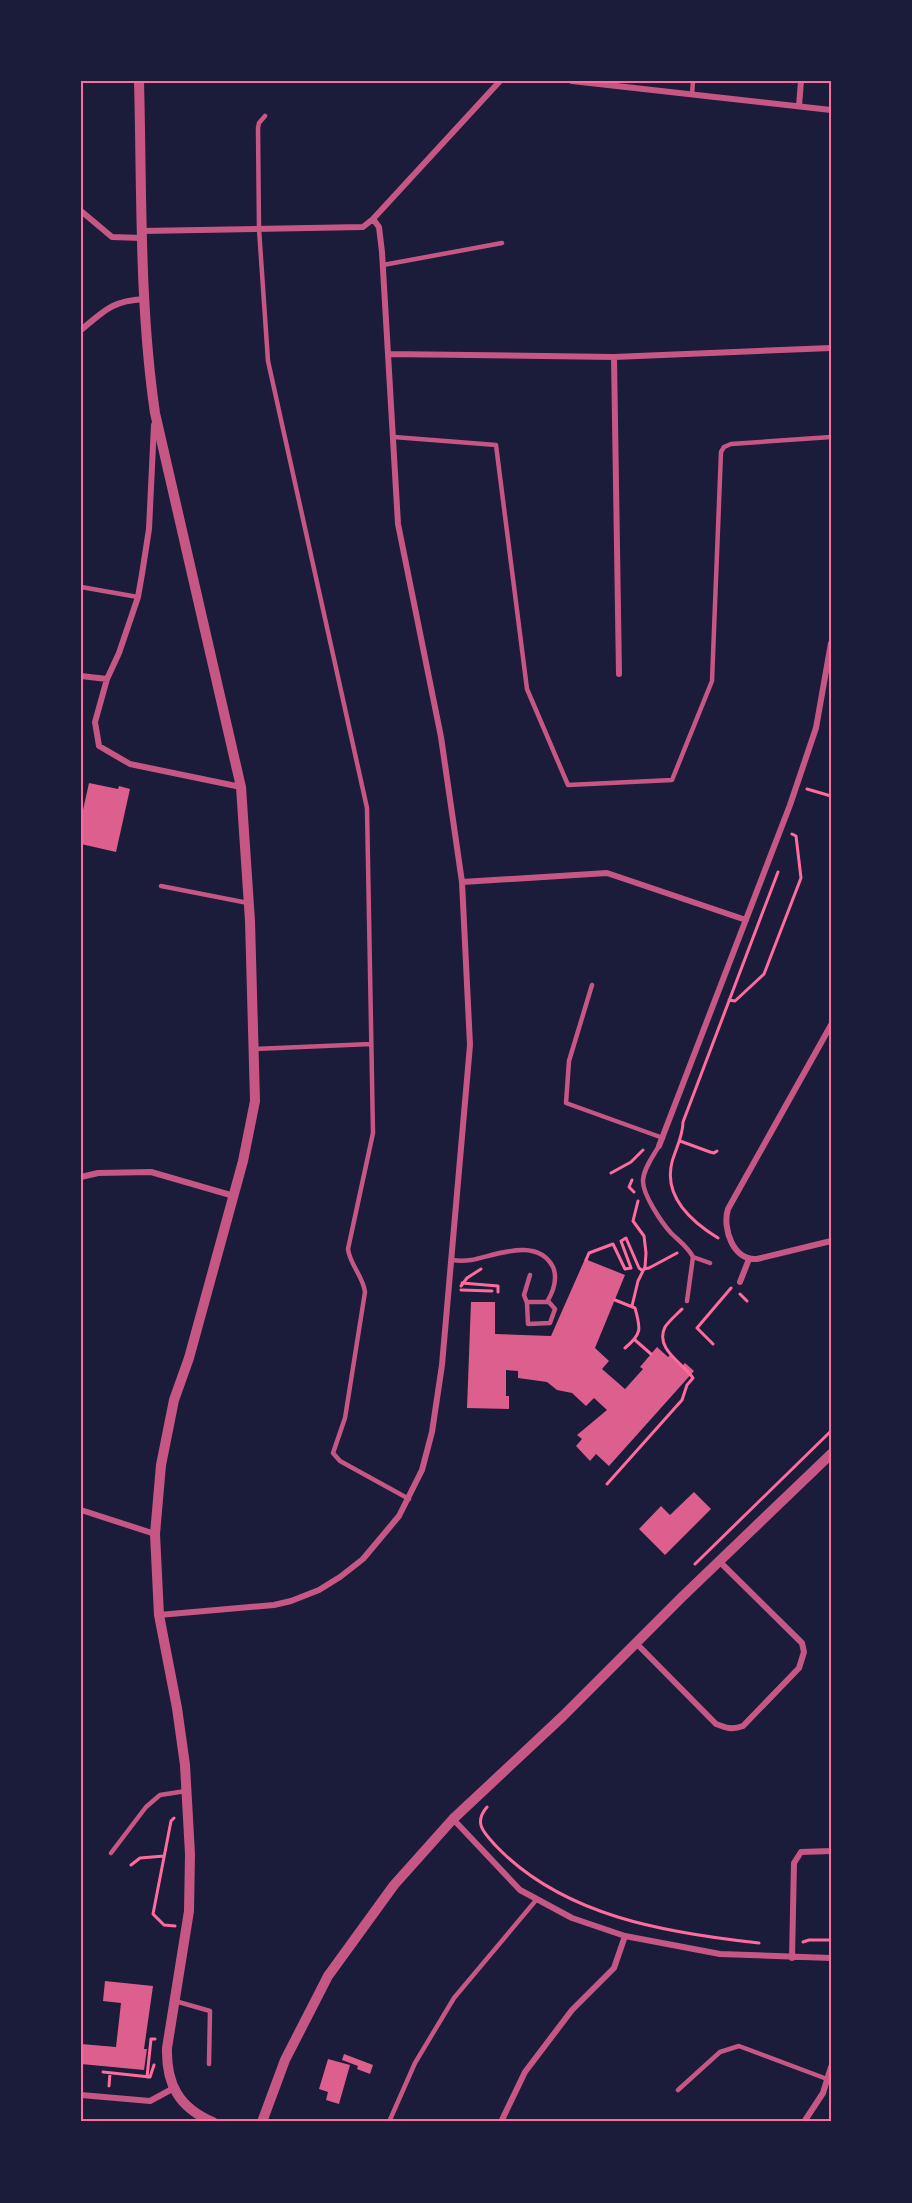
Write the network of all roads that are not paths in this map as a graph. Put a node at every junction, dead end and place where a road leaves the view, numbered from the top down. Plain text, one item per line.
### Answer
1 (139, 81) edge
2 (500, 81) edge
3 (574, 81) edge
4 (693, 81) edge
5 (801, 81) edge
6 (692, 94) junction
7 (799, 106) junction
8 (831, 110) edge
9 (265, 116) dead end
10 (81, 212) edge
11 (373, 219) junction
12 (259, 229) junction
13 (142, 235) junction
14 (502, 243) dead end
15 (383, 265) junction
16 (144, 299) junction
17 (81, 330) edge
18 (831, 348) edge
19 (388, 354) junction
20 (614, 357) junction
21 (155, 413) junction
22 (831, 436) edge
23 (394, 437) junction
24 (81, 587) edge
25 (138, 597) junction
26 (831, 643) edge
27 (619, 674) dead end
28 (81, 676) edge
29 (107, 679) junction
30 (241, 787) junction
31 (462, 882) junction
32 (161, 886) dead end
33 (248, 903) junction
34 (746, 920) junction
35 (592, 985) dead end
36 (831, 1025) edge
37 (371, 1044) junction
38 (253, 1050) junction
39 (663, 1138) junction
40 (658, 1146) joint
41 (81, 1177) edge
42 (234, 1196) junction
43 (831, 1241) edge
44 (693, 1257) junction
45 (749, 1259) junction
46 (452, 1260) junction
47 (710, 1263) dead end
48 (530, 1275) dead end
49 (737, 1283) road end
50 (548, 1301) junction
51 (687, 1301) road end
52 (527, 1302) junction
53 (831, 1454) edge
54 (409, 1499) junction
55 (81, 1510) edge
56 (155, 1534) junction
57 (720, 1562) junction
58 (159, 1616) junction
59 (636, 1643) junction
60 (186, 1791) junction
61 (453, 1819) junction
62 (831, 1851) edge
63 (111, 1853) dead end
64 (537, 1899) junction
65 (625, 1936) junction
66 (792, 1958) junction
67 (831, 1958) edge
68 (175, 2001) junction
69 (209, 2064) dead end
70 (831, 2067) edge
71 (827, 2079) junction
72 (174, 2088) junction
73 (678, 2090) dead end
74 (81, 2095) edge
75 (213, 2122) edge
76 (262, 2122) edge
77 (389, 2122) edge
78 (501, 2122) edge
79 (804, 2122) edge

1 - 13 street
2 - 11 street
3 - 6 street
4 - 6 lane
5 - 7 street
6 - 7 street
7 - 8 street
9 - 12 lane
10 - 13 street
11 - 12 street
11 - 15 street
12 - 13 street
12 - 37 lane
13 - 16 street
14 - 15 lane
15 - 19 street
16 - 17 street
16 - 21 street
18 - 20 street
19 - 20 street
19 - 23 street
20 - 27 street
21 - 25 street
21 - 30 street
22 - 23 lane
23 - 31 street
24 - 25 lane
25 - 29 street
26 - 34 street
28 - 29 street
29 - 30 street
30 - 33 street
31 - 34 street
31 - 46 street
32 - 33 lane
33 - 38 street
34 - 39 street
35 - 39 lane
36 - 45 street
37 - 38 lane
37 - 54 lane
38 - 42 street
39 - 40 street
40 - 44 lane
41 - 42 street
42 - 56 street
43 - 45 street
44 - 47 lane
44 - 51 lane
45 - 49 street
46 - 50 lane
46 - 54 street
48 - 52 lane
50 - 52 lane
50 - 52 lane
53 - 57 street
54 - 58 street
55 - 56 street
56 - 58 street
57 - 59 street
57 - 59 street
58 - 60 street
59 - 61 street
60 - 63 lane
60 - 68 street
61 - 64 street
61 - 76 street
62 - 66 street
64 - 65 street
64 - 77 lane
65 - 66 street
65 - 78 street
66 - 67 street
68 - 69 lane
68 - 72 street
70 - 71 street
71 - 73 lane
71 - 79 street
72 - 74 street
72 - 75 street

